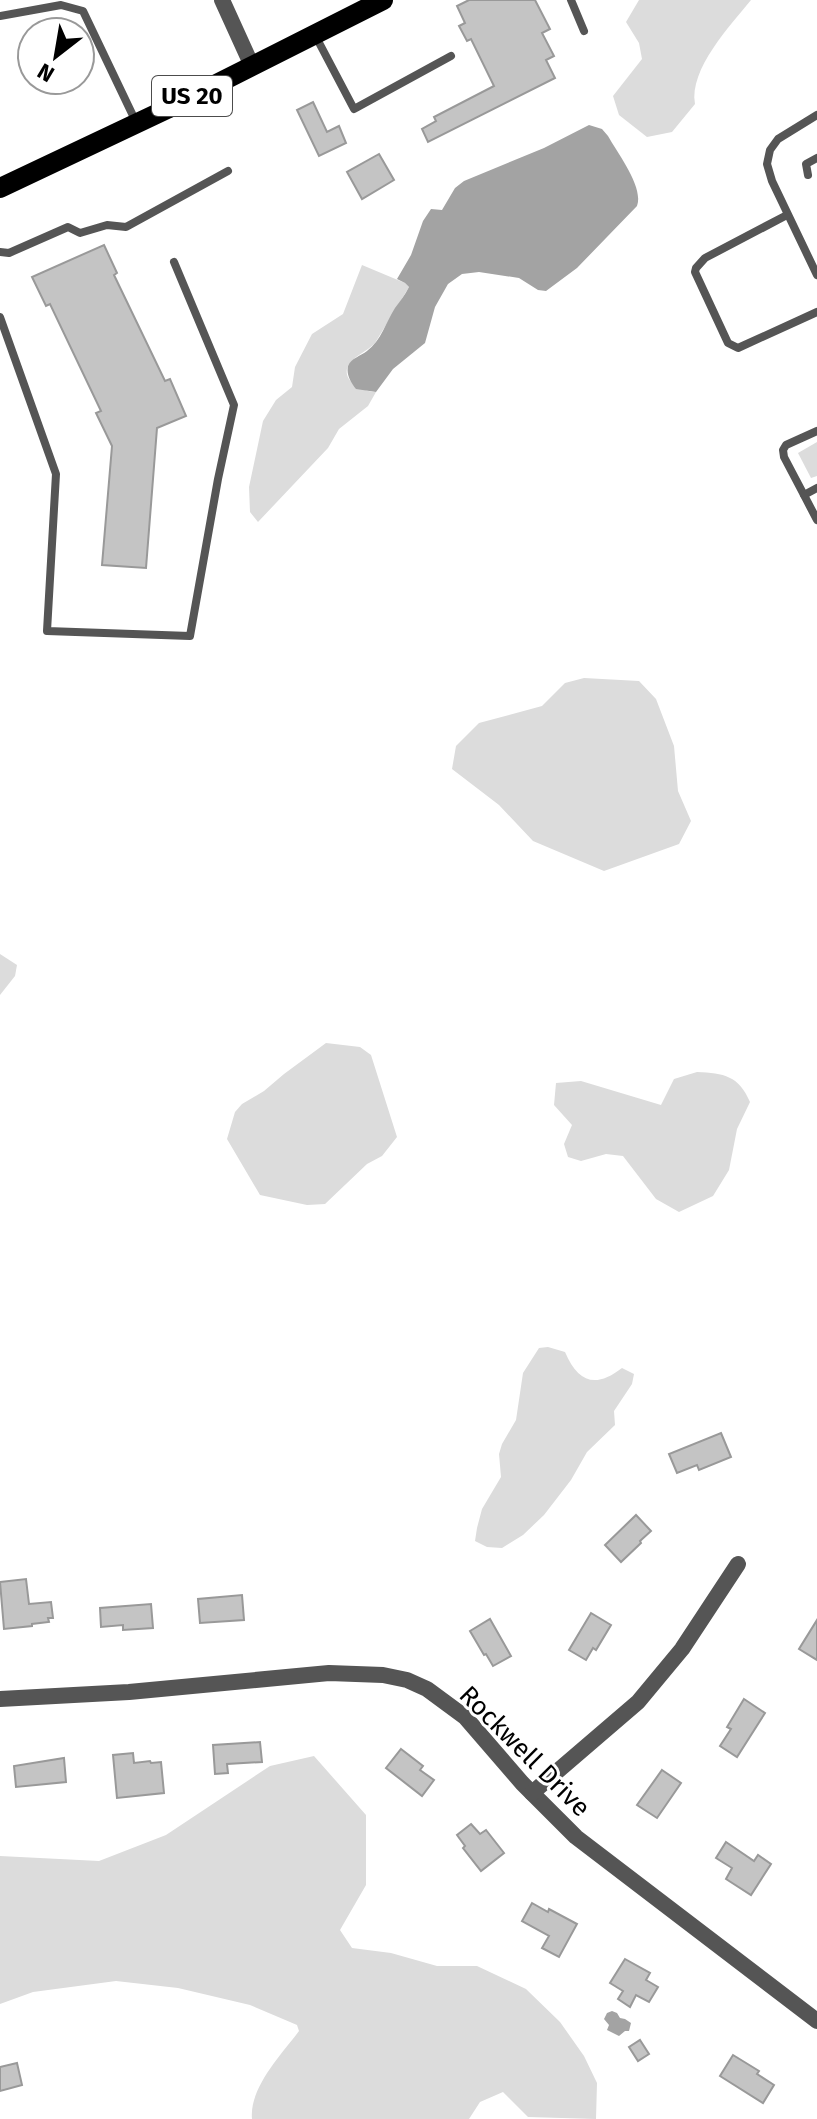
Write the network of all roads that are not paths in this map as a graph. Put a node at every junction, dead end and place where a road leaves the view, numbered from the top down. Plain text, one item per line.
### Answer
1 (222, 0) edge
2 (383, 0) edge
3 (571, 0) edge
4 (0, 16) edge
5 (584, 31) dead end
6 (315, 34) junction
7 (451, 56) dead end
8 (252, 66) junction
9 (817, 115) edge
10 (136, 123) junction
11 (817, 158) edge
12 (228, 171) dead end
13 (808, 175) dead end
14 (0, 188) edge
15 (787, 215) junction
16 (0, 252) edge
17 (174, 262) dead end
18 (817, 275) edge
19 (817, 312) edge
20 (0, 317) edge
21 (817, 431) edge
22 (817, 488) edge
23 (804, 495) junction
24 (817, 520) edge
25 (738, 1564) dead end
26 (0, 1699) edge
27 (532, 1793) junction
28 (817, 2021) edge

1 - 8 street
2 - 6 main road, US 20
3 - 5 lane
4 - 10 lane
6 - 7 lane
6 - 8 main road, US 20
8 - 10 main road, US 20
9 - 15 lane
10 - 14 main road, US 20
11 - 13 lane
12 - 16 lane
15 - 18 lane
15 - 19 lane
17 - 20 lane
21 - 23 lane
22 - 23 lane
23 - 24 lane
25 - 27 street
26 - 27 street, Rockwell Drive
27 - 28 street, Rockwell Drive

